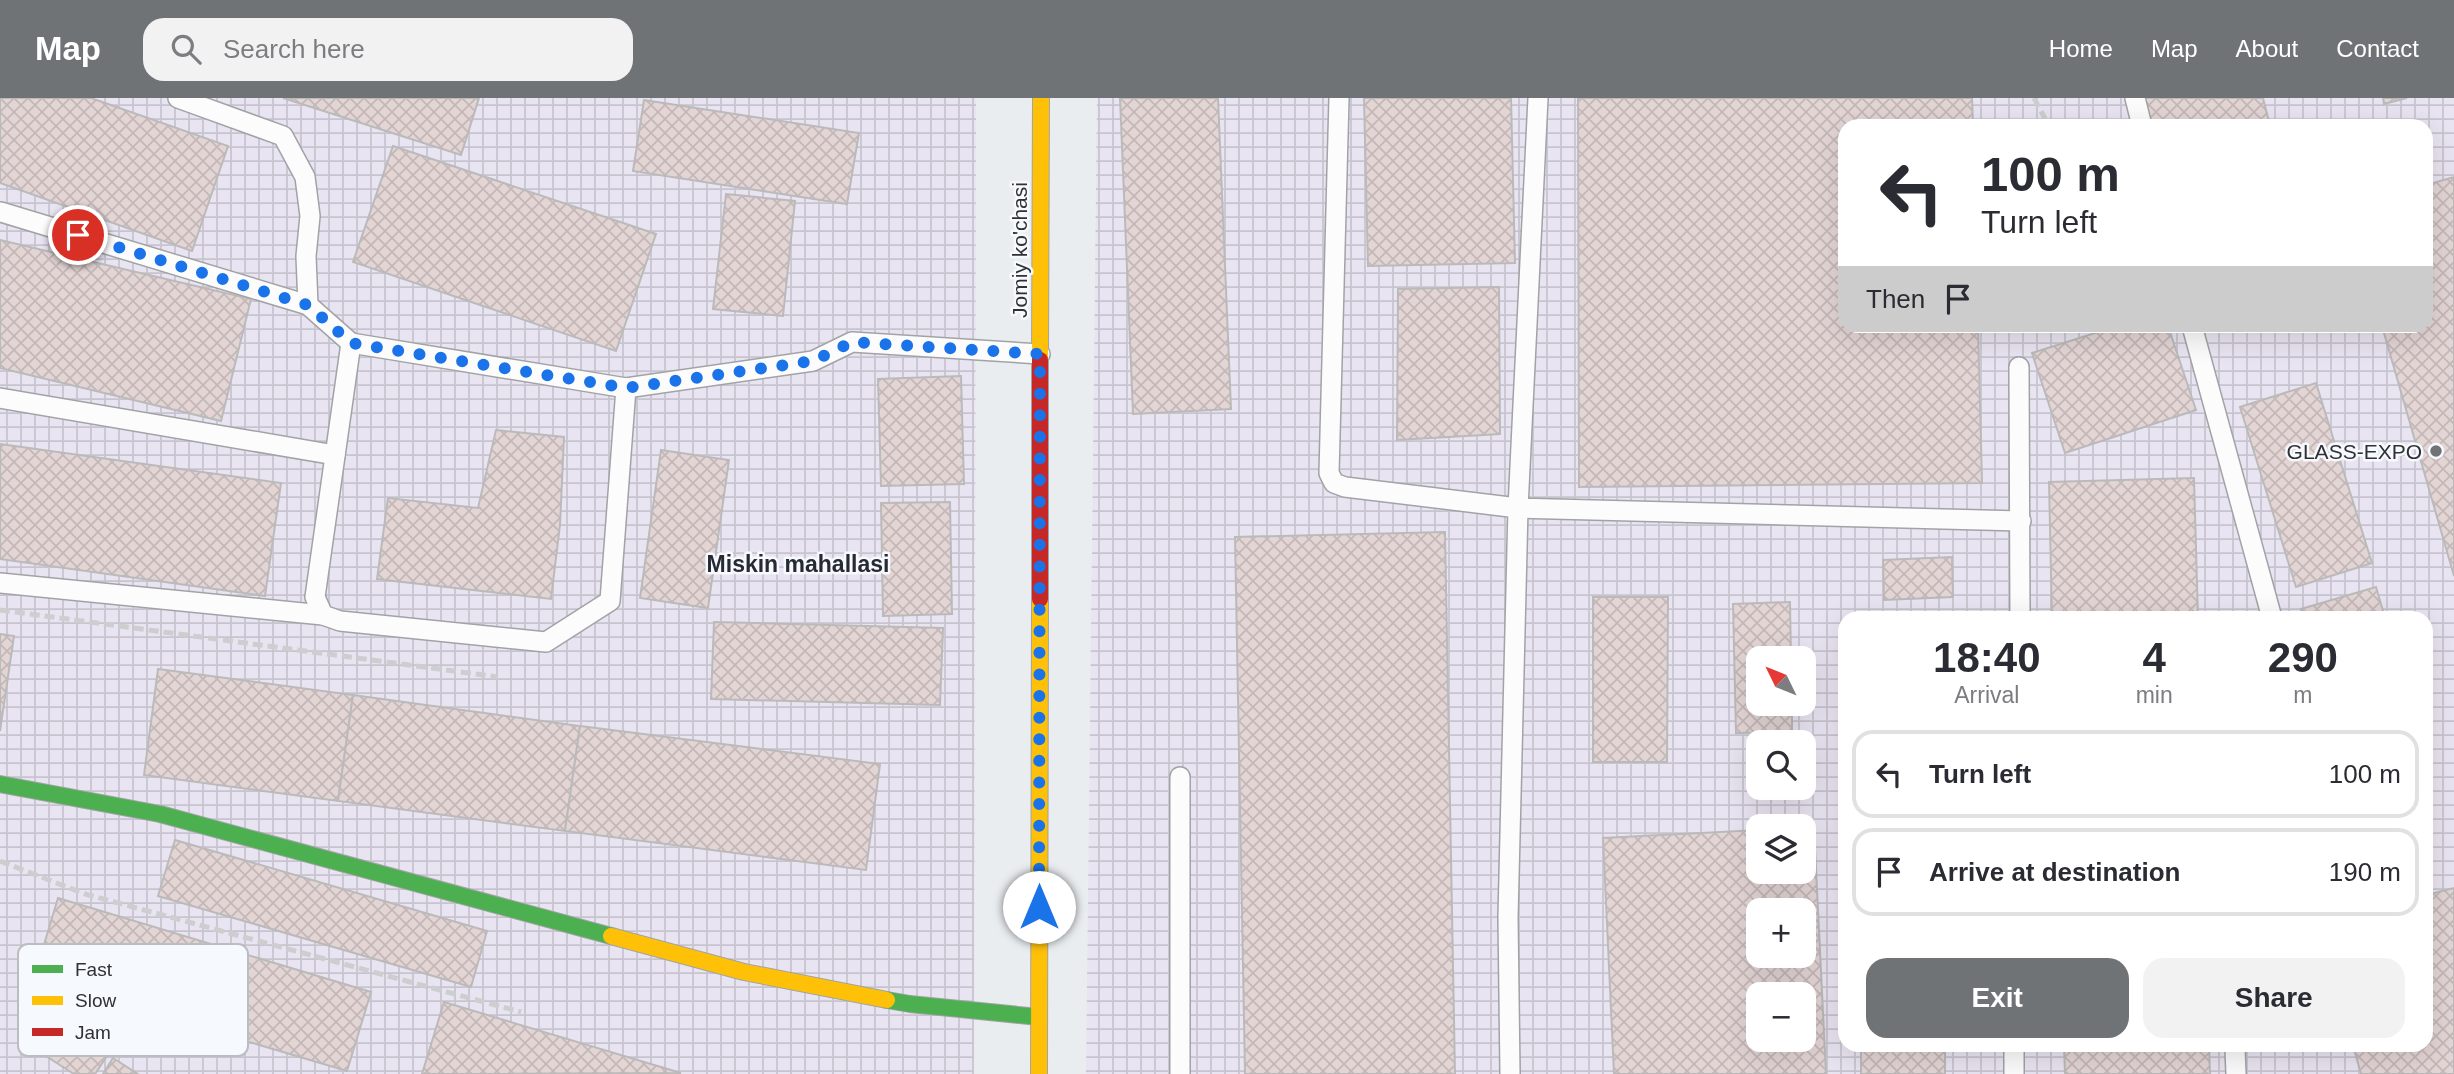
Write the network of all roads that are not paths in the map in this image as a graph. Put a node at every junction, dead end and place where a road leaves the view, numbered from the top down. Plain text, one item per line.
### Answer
1 (178, 98) edge
2 (1041, 98) edge
3 (1339, 98) edge
4 (1538, 98) edge
5 (2135, 98) edge
6 (2140, 119) edge
7 (1, 212) edge
8 (308, 305) junction
9 (2194, 333) edge
10 (351, 343) junction
11 (1040, 354) junction
12 (2019, 367) dead end
13 (626, 388) junction
14 (0, 398) edge
15 (335, 455) junction
16 (1518, 508) junction
17 (2021, 521) junction
18 (0, 583) edge
19 (2020, 611) edge
20 (2270, 611) edge
21 (323, 615) junction
22 (1180, 777) dead end
23 (0, 784) edge
24 (1039, 1017) junction
25 (2014, 1052) edge
26 (2235, 1052) edge
27 (1039, 1074) edge
28 (1180, 1074) edge
29 (1510, 1074) edge
30 (2014, 1074) edge
31 (2236, 1074) edge

1 - 8 lane
2 - 11 street, Jomiy ko'chasi
3 - 16 lane
4 - 16 lane
5 - 6 lane
7 - 8 lane
8 - 10 lane
9 - 20 lane
10 - 13 lane
10 - 15 lane
11 - 13 lane
11 - 24 street, Jomiy ko'chasi
12 - 17 lane
13 - 21 lane
14 - 15 lane
15 - 21 lane
16 - 17 lane
16 - 29 lane
17 - 19 lane
18 - 21 lane
22 - 28 lane
23 - 24 street
24 - 27 street, Jomiy ko'chasi
25 - 30 lane
26 - 31 lane

